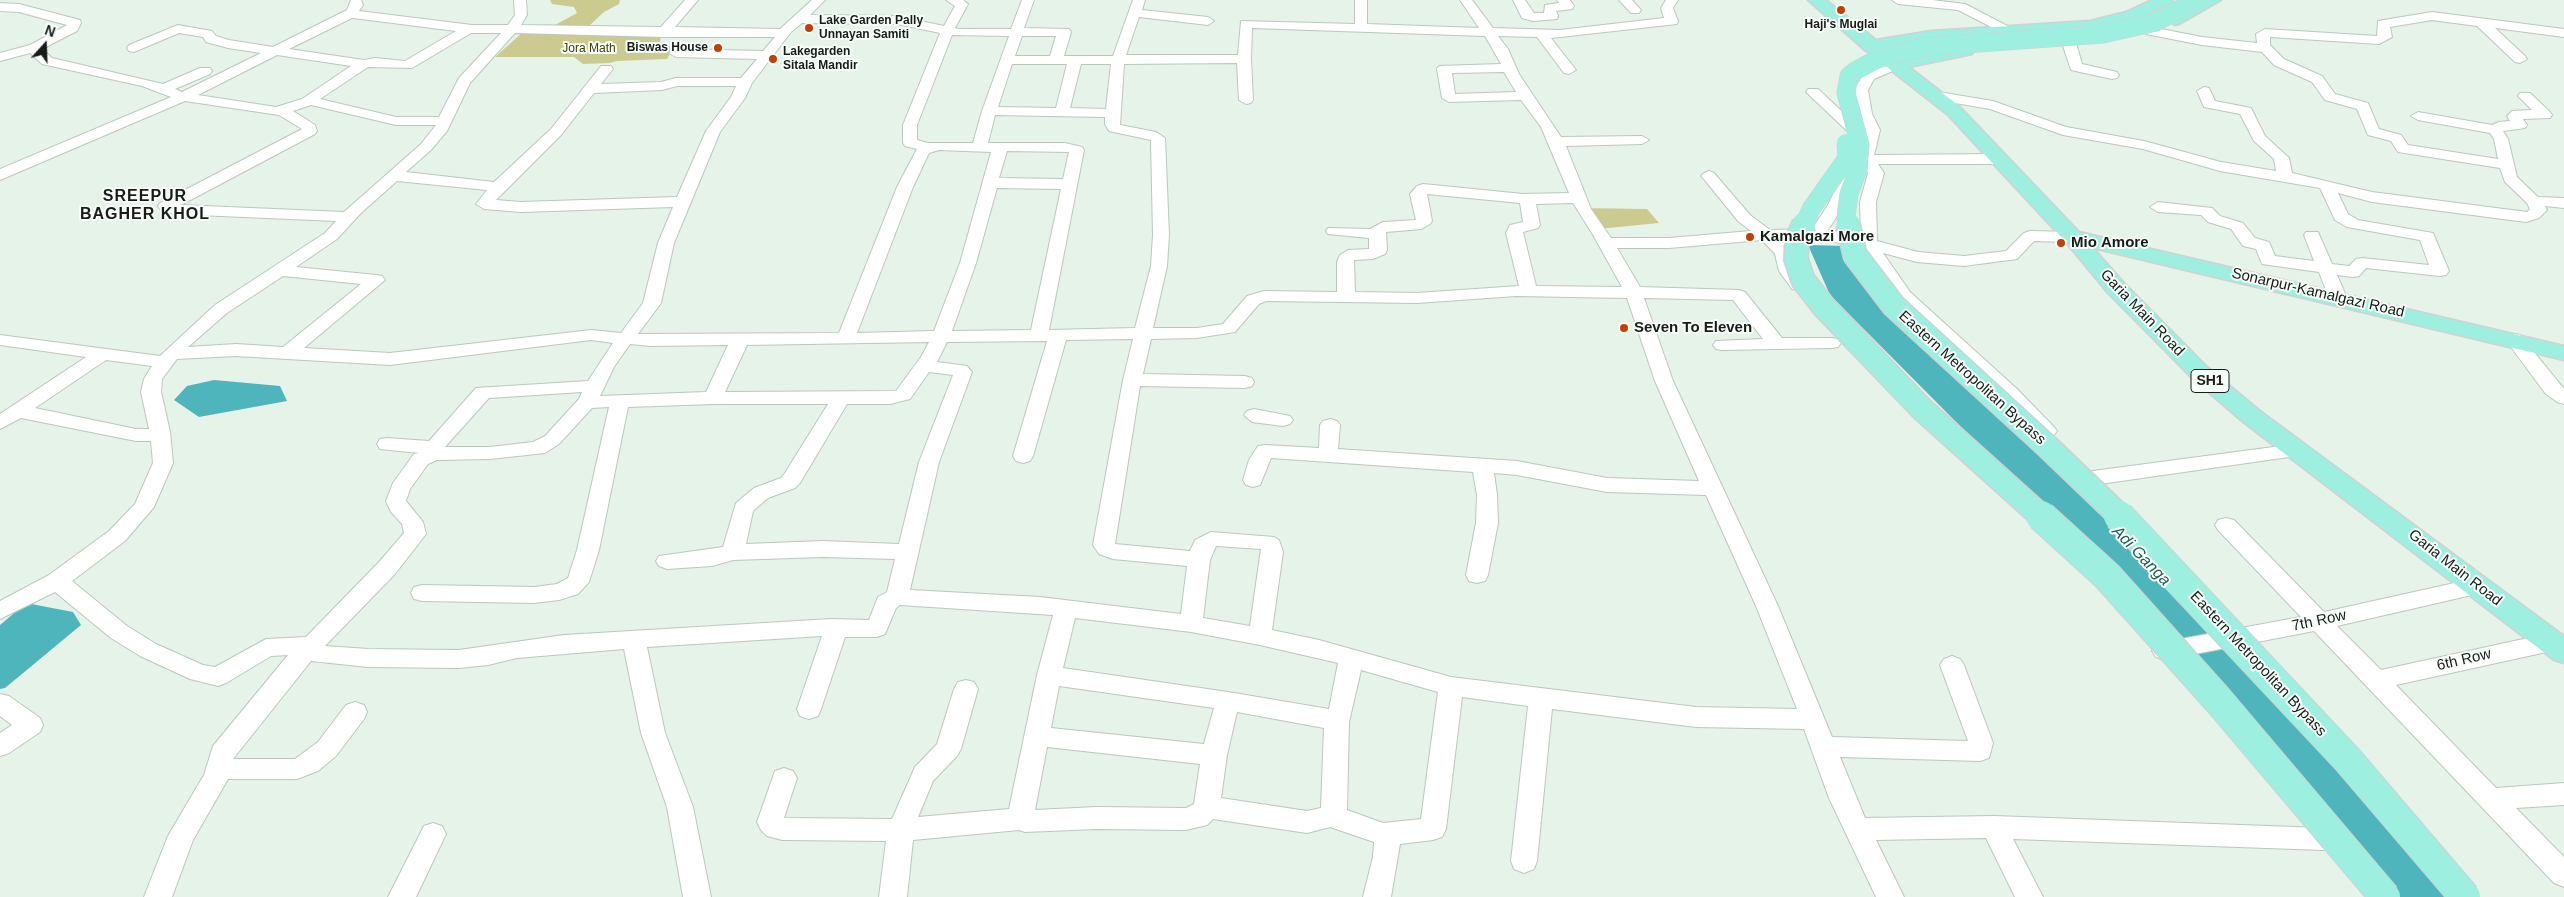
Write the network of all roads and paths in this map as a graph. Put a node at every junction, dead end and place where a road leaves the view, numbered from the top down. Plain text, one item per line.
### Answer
1 (36, 0) edge
2 (520, 0) edge
3 (692, 0) edge
4 (819, 0) edge
5 (954, 0) edge
6 (1028, 0) edge
7 (1361, 0) edge
8 (1466, 0) edge
9 (1519, 0) edge
10 (1563, 0) edge
11 (1626, 0) edge
12 (1672, 0) edge
13 (1816, 0) edge
14 (1898, 0) edge
15 (2165, 0) edge
16 (2180, 0) edge
17 (2197, 0) edge
18 (2213, 0) edge
19 (1939, 2) edge
20 (350, 3) edge
21 (0, 7) edge
22 (1137, 7) edge
23 (19, 8) junction
24 (1635, 10) dead end
25 (800, 19) junction
26 (1208, 21) dead end
27 (2482, 23) junction
28 (1361, 28) junction
29 (472, 29) junction
30 (512, 29) junction
31 (2146, 30) junction
32 (663, 32) junction
33 (947, 32) junction
34 (2012, 32) junction
35 (785, 33) junction
36 (1017, 33) junction
37 (1490, 33) junction
38 (2564, 33) edge
39 (1543, 36) junction
40 (2070, 42) junction
41 (1871, 46) junction
42 (2264, 47) junction
43 (0, 48) edge
44 (34, 48) junction
45 (134, 48) dead end
46 (15, 52) junction
47 (276, 52) junction
48 (676, 53) dead end
49 (767, 55) junction
50 (0, 57) edge
51 (1244, 59) junction
52 (2520, 59) dead end
53 (1007, 60) junction
54 (1056, 60) junction
55 (1075, 60) junction
56 (1118, 60) junction
57 (364, 64) junction
58 (1897, 64) junction
59 (1509, 68) junction
60 (606, 69) dead end
61 (1569, 70) dead end
62 (2112, 75) dead end
63 (222, 78) junction
64 (745, 82) junction
65 (164, 89) junction
66 (590, 89) junction
67 (2204, 91) dead end
68 (1812, 92) dead end
69 (1526, 96) junction
70 (1938, 96) junction
71 (2525, 96) dead end
72 (183, 97) junction
73 (1246, 100) dead end
74 (308, 101) junction
75 (283, 111) junction
76 (989, 111) junction
77 (1061, 112) junction
78 (1112, 113) junction
79 (2418, 116) dead end
80 (445, 121) junction
81 (2495, 130) junction
82 (1642, 140) dead end
83 (1556, 142) junction
84 (980, 146) junction
85 (996, 146) junction
86 (928, 147) junction
87 (1873, 154) junction
88 (2000, 159) junction
89 (1840, 162) dead end
90 (2507, 165) junction
91 (0, 175) edge
92 (396, 176) junction
93 (1709, 176) dead end
94 (2285, 176) junction
95 (991, 183) junction
96 (1070, 184) junction
97 (2327, 186) junction
98 (498, 187) junction
99 (1579, 198) junction
100 (1527, 199) junction
101 (2534, 201) junction
102 (684, 202) junction
103 (2564, 203) edge
104 (2158, 207) dead end
105 (348, 217) junction
106 (1334, 231) dead end
107 (1377, 234) junction
108 (1817, 234) junction
109 (1767, 235) junction
110 (2312, 235) dead end
111 (2072, 237) junction
112 (1606, 243) junction
113 (1869, 244) junction
114 (2325, 268) junction
115 (278, 270) junction
116 (1529, 291) junction
117 (1634, 293) junction
118 (1346, 296) junction
119 (2338, 298) junction
120 (1049, 335) junction
121 (1141, 335) junction
122 (941, 336) junction
123 (846, 338) junction
124 (0, 340) edge
125 (624, 340) junction
126 (740, 340) junction
127 (2514, 340) junction
128 (1776, 343) junction
129 (1832, 343) dead end
130 (1722, 345) dead end
131 (290, 351) junction
132 (2564, 353) edge
133 (102, 355) junction
134 (167, 358) junction
135 (924, 366) junction
136 (1132, 380) junction
137 (1245, 382) dead end
138 (590, 394) junction
139 (842, 396) junction
140 (713, 398) junction
141 (2564, 398) edge
142 (620, 402) junction
143 (18, 411) junction
144 (1254, 415) dead end
145 (1283, 420) dead end
146 (0, 422) edge
147 (1330, 426) dead end
148 (443, 431) dead end
149 (160, 432) junction
150 (387, 444) dead end
151 (2296, 450) junction
152 (431, 451) junction
153 (1023, 456) dead end
154 (1328, 456) junction
155 (1482, 465) junction
156 (2093, 478) junction
157 (1253, 480) dead end
158 (1712, 488) junction
159 (2226, 525) dead end
160 (733, 552) junction
161 (908, 552) junction
162 (1199, 560) junction
163 (667, 561) dead end
164 (1477, 575) dead end
165 (57, 581) junction
166 (2477, 586) junction
167 (422, 593) dead end
168 (897, 597) junction
169 (1066, 608) junction
170 (0, 611) edge
171 (2322, 621) junction
172 (1191, 624) junction
173 (835, 630) junction
174 (1260, 636) junction
175 (2241, 636) junction
176 (634, 640) junction
177 (308, 646) junction
178 (2557, 647) edge
179 (2160, 651) junction
180 (1351, 658) junction
181 (1952, 664) dead end
182 (1049, 675) junction
183 (2379, 680) junction
184 (1451, 686) junction
185 (966, 689) dead end
186 (1541, 700) junction
187 (1228, 701) junction
188 (0, 703) edge
189 (809, 708) dead end
190 (355, 712) dead end
191 (1338, 719) junction
192 (1813, 720) junction
193 (1037, 736) junction
194 (0, 746) edge
195 (1823, 747) junction
196 (1214, 755) junction
197 (218, 769) junction
198 (784, 778) dead end
199 (2564, 794) edge
200 (2490, 799) junction
201 (1207, 807) junction
202 (1334, 814) junction
203 (1020, 819) junction
204 (1994, 827) junction
205 (1858, 829) junction
206 (901, 830) junction
207 (433, 834) dead end
208 (1383, 834) junction
209 (2323, 839) junction
210 (1524, 861) dead end
211 (2564, 875) edge
212 (158, 897) edge
213 (402, 897) edge
214 (697, 897) edge
215 (893, 897) edge
216 (1377, 897) edge
217 (1890, 897) edge
218 (2029, 897) edge
219 (2368, 897) edge
220 (2385, 897) edge
221 (2465, 897) edge
222 (2478, 897) edge

1 - 23 street
2 - 30 street
3 - 32 street
4 - 25 street
5 - 33 street
6 - 36 street
7 - 28 street
8 - 37 street
9 - 10 street
11 - 24 street
12 - 39 street
13 - 41 main road, Garia Main Road / SH1
14 - 19 street
15 - 34 main road
16 - 220 main road, bridge
17 - 221 main road, Eastern Metropolitan Bypass, bridge
18 - 31 main road
19 - 34 street
20 - 29 street
20 - 47 street
21 - 23 street
22 - 26 street
22 - 56 street
23 - 44 street
25 - 33 street
25 - 35 street
27 - 38 street
27 - 42 street
27 - 52 street
28 - 37 street
28 - 51 street
29 - 30 street
29 - 57 street
30 - 32 street
30 - 80 street
31 - 40 main road
31 - 42 street
32 - 35 street
33 - 36 street
33 - 86 street
34 - 41 main road
35 - 49 street
36 - 53 street
36 - 54 street
37 - 39 street
37 - 59 street
39 - 61 street
40 - 58 main road
40 - 62 street
41 - 58 main road, Garia Main Road / SH1
42 - 90 street
43 - 46 street
44 - 46 street
44 - 65 street
45 - 47 street
46 - 50 street
47 - 57 street
47 - 63 street
48 - 49 street
49 - 64 street
51 - 56 street
51 - 73 street
53 - 54 street
53 - 76 street
54 - 55 street
55 - 56 street
55 - 77 street
56 - 78 street
57 - 74 street
58 - 70 main road, Garia Main Road / SH1
58 - 87 street
59 - 69 street
59 - 69 street
60 - 66 street
63 - 65 street
63 - 72 street
64 - 66 street
64 - 102 street
65 - 72 street
66 - 98 street
67 - 94 street
68 - 87 street
69 - 83 street
70 - 88 main road, Garia Main Road / SH1
70 - 94 street
71 - 81 street
72 - 75 street
72 - 91 street
74 - 75 street
74 - 80 street
75 - 105 street
76 - 77 street
76 - 84 street
77 - 78 street
78 - 121 street
79 - 81 street
80 - 92 street
81 - 90 street
82 - 83 street
83 - 99 street
84 - 85 street
84 - 86 street
85 - 95 street
85 - 96 street
86 - 123 street
87 - 88 street
87 - 89 street
87 - 108 street
87 - 113 street
88 - 111 main road, Garia Main Road / SH1
90 - 101 street
92 - 98 street
92 - 105 street
93 - 109 street
94 - 97 street
95 - 96 street
95 - 122 street
96 - 120 street
97 - 101 street
97 - 114 street
98 - 102 street
99 - 100 street
99 - 112 street
100 - 107 street
100 - 116 street
101 - 103 street
102 - 125 street
104 - 114 street
105 - 115 street
106 - 107 street
107 - 118 street
108 - 109 street
108 - 113 street
109 - 112 street
109 - 179 street
110 - 114 street
111 - 113 street
111 - 119 main road, Sonarpur-Kamalgazi Road
111 - 151 main road, Garia Main Road / SH1
112 - 117 street
113 - 156 street
114 - 119 street
115 - 131 street
115 - 134 street
116 - 117 street
116 - 118 street
117 - 128 street
117 - 158 street
118 - 121 street
119 - 127 main road, Sonarpur-Kamalgazi Road
120 - 121 street
120 - 122 street
120 - 153 street
121 - 136 street
122 - 123 street
122 - 135 street
123 - 126 street
124 - 133 street
125 - 126 street
125 - 131 street
125 - 138 street
126 - 140 street
127 - 132 main road, Sonarpur-Kamalgazi Road
127 - 141 street
128 - 129 street
128 - 130 street
131 - 134 street
133 - 134 street
133 - 143 street
134 - 149 street
135 - 139 street
135 - 161 street
136 - 137 street
136 - 162 street
138 - 142 street
138 - 152 street
138 - 152 street
139 - 140 street
139 - 160 street
140 - 142 street
142 - 167 street
143 - 146 street
143 - 149 street
144 - 145 street
147 - 154 street
148 - 152 street
149 - 165 street
150 - 152 street
151 - 156 street
151 - 166 main road, Garia Main Road / SH1
152 - 177 street
154 - 155 street
154 - 157 street
155 - 158 street
155 - 164 street
156 - 175 street
158 - 192 street
159 - 171 street
160 - 161 street
160 - 163 street
161 - 168 street
162 - 172 street
162 - 174 street
165 - 170 street
165 - 177 street
166 - 171 street, 7th Row
166 - 178 main road, Garia Main Road / SH1
168 - 169 street
168 - 173 street
169 - 172 street
169 - 182 street
171 - 175 street, 7th Row
171 - 183 street
172 - 174 street
173 - 176 street
173 - 189 street
174 - 180 street
175 - 179 street, 7th Row
175 - 222 street
176 - 177 street
176 - 214 street
177 - 197 street
178 - 183 street, 6th Row
179 - 209 street
180 - 184 street
180 - 191 street
181 - 195 street
182 - 187 street
182 - 193 street
183 - 200 street
184 - 186 street
184 - 208 street
185 - 206 street
186 - 192 street
186 - 210 street
187 - 191 street
187 - 196 street
188 - 194 street
190 - 197 street
191 - 202 street
192 - 195 street
193 - 196 street
193 - 203 street
195 - 205 street
196 - 201 street
197 - 212 street
198 - 206 street
199 - 200 street
200 - 211 street
201 - 202 street
201 - 203 street
202 - 208 street
203 - 206 street
204 - 205 street
204 - 209 street
204 - 218 street
205 - 217 street
206 - 215 street
207 - 213 street
208 - 216 street
209 - 219 street

